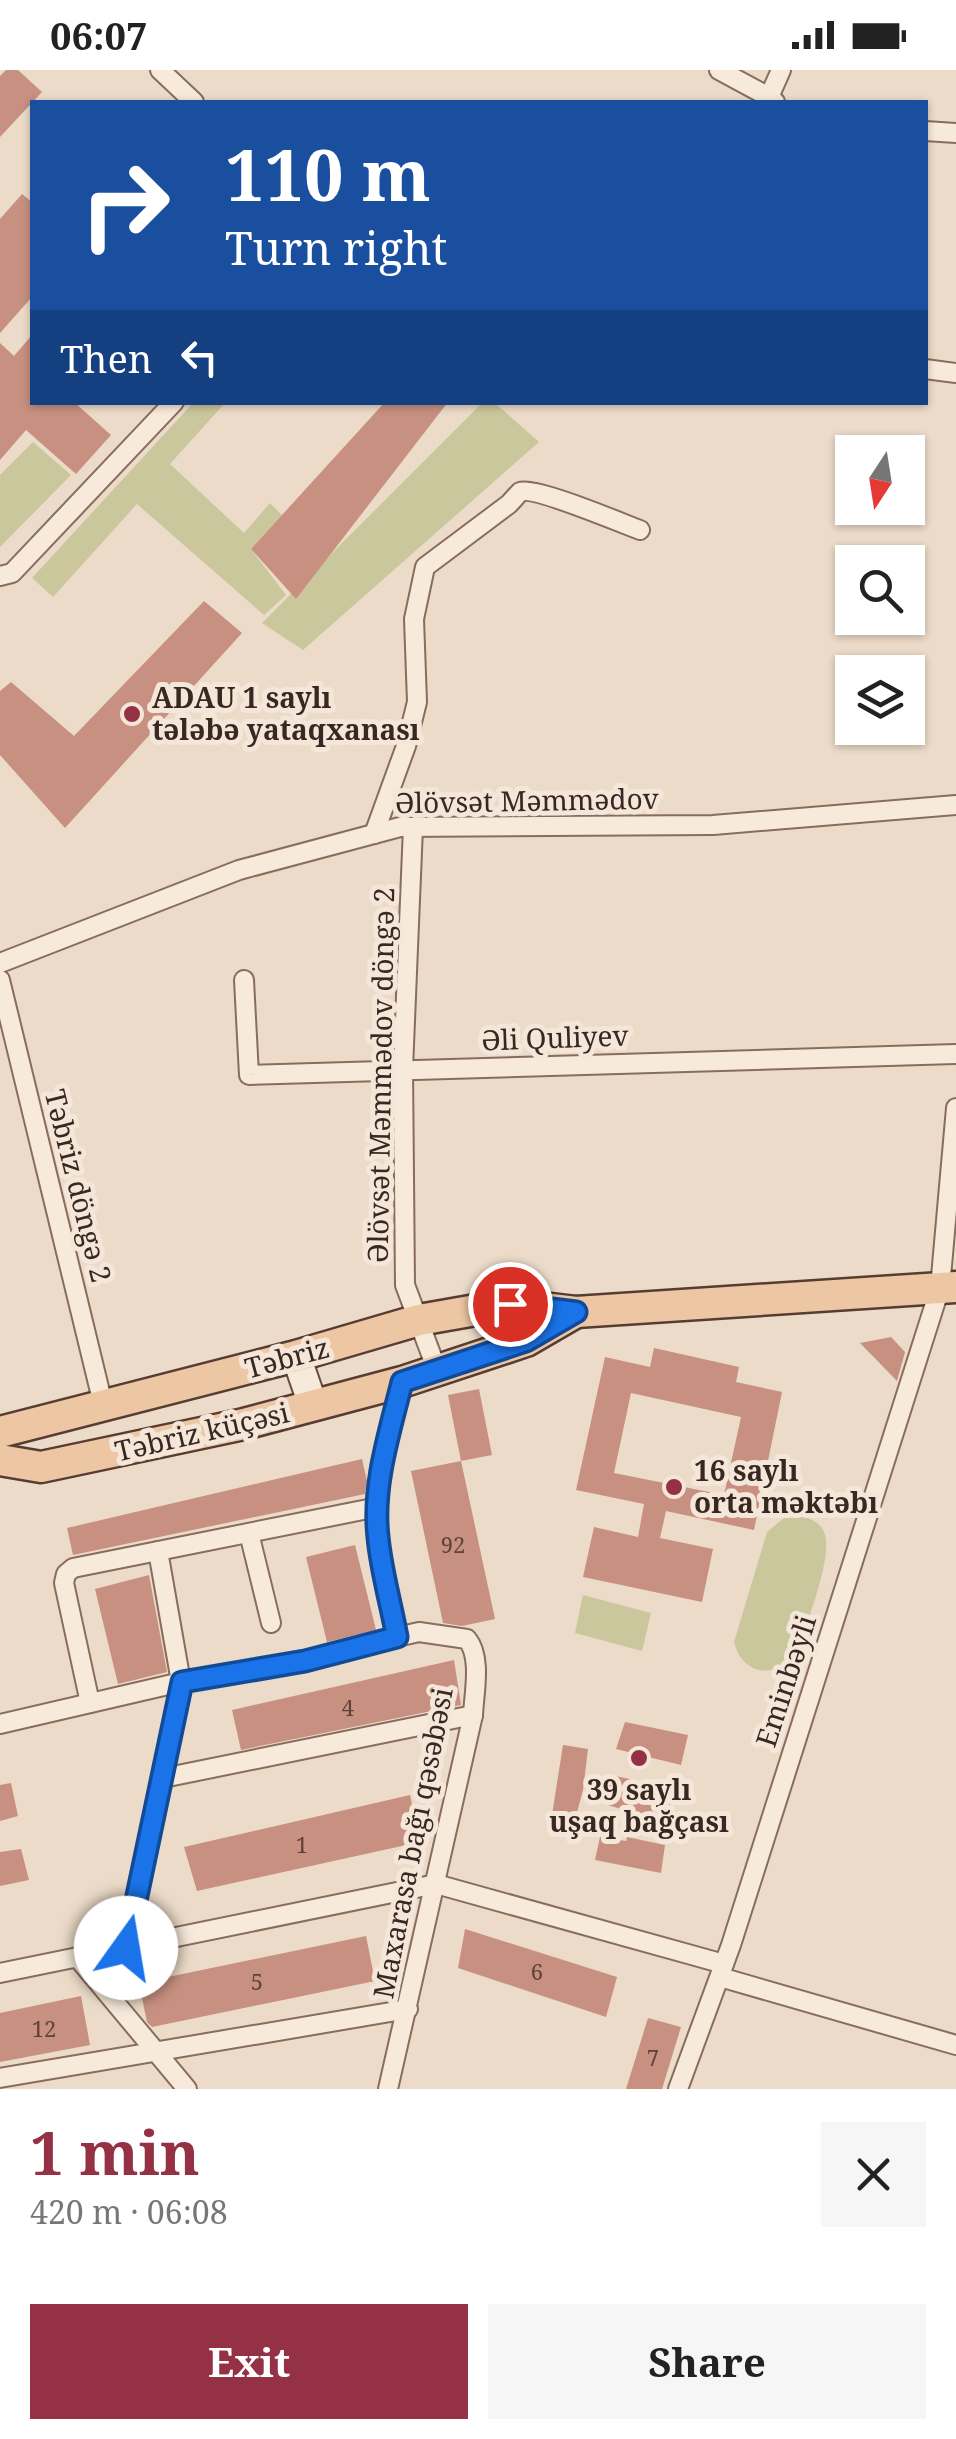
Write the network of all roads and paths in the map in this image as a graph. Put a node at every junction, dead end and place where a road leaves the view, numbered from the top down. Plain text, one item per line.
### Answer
1 (160, 70) edge
2 (719, 70) edge
3 (781, 70) edge
4 (192, 100) edge
5 (772, 100) edge
6 (928, 130) edge
7 (956, 132) edge
8 (928, 369) edge
9 (956, 373) edge
10 (171, 405) edge
11 (640, 530) dead end
12 (0, 576) edge
13 (956, 805) edge
14 (413, 827) junction
15 (374, 834) junction
16 (0, 963) edge
17 (0, 980) edge
18 (244, 980) dead end
19 (956, 1054) edge
20 (403, 1070) junction
21 (956, 1108) edge
22 (948, 1288) edge
23 (576, 1312) junction
24 (418, 1320) junction
25 (296, 1356) junction
26 (438, 1370) junction
27 (402, 1382) junction
28 (103, 1404) junction
29 (313, 1405) junction
30 (0, 1432) edge
31 (0, 1460) edge
32 (378, 1508) junction
33 (249, 1534) junction
34 (158, 1551) junction
35 (271, 1623) dead end
36 (397, 1637) junction
37 (182, 1682) junction
38 (90, 1703) junction
39 (473, 1716) junction
40 (0, 1724) edge
41 (163, 1778) junction
42 (436, 1884) junction
43 (126, 1948) junction
44 (77, 1957) junction
45 (722, 1971) junction
46 (0, 1973) edge
47 (408, 2008) junction
48 (956, 2044) edge
49 (154, 2050) junction
50 (0, 2078) edge
51 (187, 2089) edge
52 (388, 2089) edge
53 (678, 2089) edge

1 - 4 street
2 - 5 street
3 - 5 street
6 - 7 street
8 - 9 street
10 - 12 street
11 - 15 street
13 - 14 street, Əlövsət Məmmədov
14 - 15 street, Əlövsət Məmmədov
14 - 20 street, Əlövsət Məmmədov döngə 2
15 - 16 street, Əlövsət Məmmədov
17 - 28 street, Təbriz döngə 2
18 - 20 street, Əli Quliyev
19 - 20 street, Əli Quliyev
20 - 24 street, Əlövsət Məmmədov döngə 2
21 - 22 street, Eminbəyli
22 - 23 main road, Təbriz
22 - 45 street, Eminbəyli
23 - 24 main road, Təbriz
23 - 26 main road, Təbriz
24 - 25 main road, Təbriz
24 - 26 street, Əlövsət Məmmədov döngə 2
25 - 28 main road, Təbriz
25 - 29 main road
26 - 27 main road, Təbriz
27 - 29 main road, Təbriz küçəsi
27 - 32 street
28 - 30 main road, Təbriz
29 - 31 main road, Təbriz küçəsi
32 - 33 street
32 - 36 street
33 - 34 street
33 - 35 street
34 - 37 street
34 - 38 street
36 - 37 street
36 - 39 street, Maxarasa bağı qəsəbəsi
37 - 38 street
37 - 41 street
38 - 40 street
39 - 41 street
39 - 42 street, Maxarasa bağı qəsəbəsi
41 - 43 street
42 - 43 street
42 - 45 street
42 - 47 street, Maxarasa bağı qəsəbəsi
43 - 44 street
44 - 46 street
44 - 49 street
45 - 48 street
45 - 53 street, Eminbəyli
47 - 49 street
47 - 52 street, Maxarasa bağı qəsəbəsi
49 - 50 street
49 - 51 street

